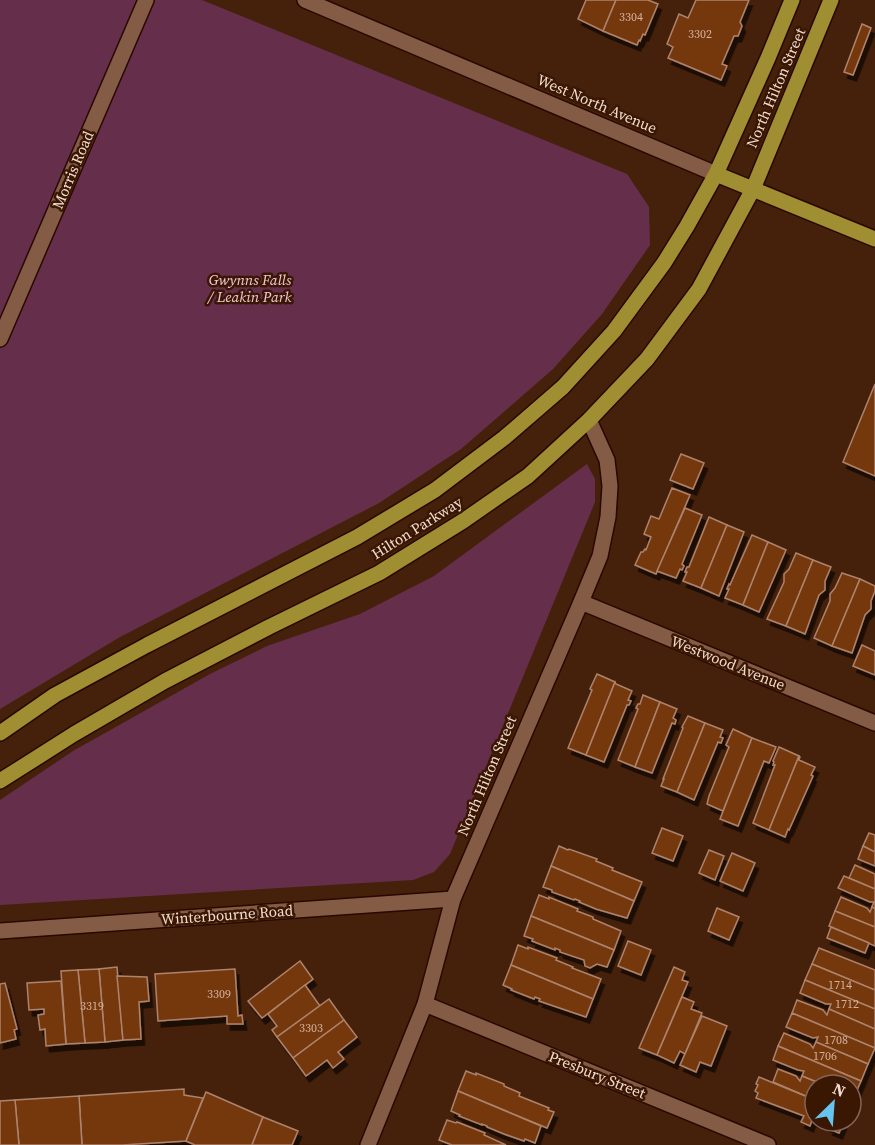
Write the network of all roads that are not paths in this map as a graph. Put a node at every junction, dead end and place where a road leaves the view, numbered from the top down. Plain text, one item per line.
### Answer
1 (146, 0) edge
2 (305, 0) edge
3 (792, 0) edge
4 (831, 0) edge
5 (717, 174) junction
6 (753, 189) junction
7 (875, 238) edge
8 (0, 339) edge
9 (589, 420) junction
10 (581, 602) junction
11 (875, 723) edge
12 (0, 733) edge
13 (0, 781) edge
14 (453, 899) junction
15 (0, 931) edge
16 (425, 1004) junction
17 (368, 1145) edge
18 (768, 1145) edge

1 - 8 street, Morris Road
2 - 5 street, West North Avenue
3 - 5 main road, North Hilton Street
4 - 6 main road, North Hilton Street
5 - 6 main road, West North Avenue
5 - 12 main road, Hilton Parkway
6 - 7 main road, West North Avenue
6 - 9 main road, Hilton Parkway
9 - 10 street, North Hilton Street
9 - 13 main road, Hilton Parkway
10 - 11 street, Westwood Avenue
10 - 14 street, North Hilton Street
14 - 15 street, Winterbourne Road
14 - 16 street, North Hilton Street
16 - 17 street, North Hilton Street
16 - 18 street, Presbury Street

